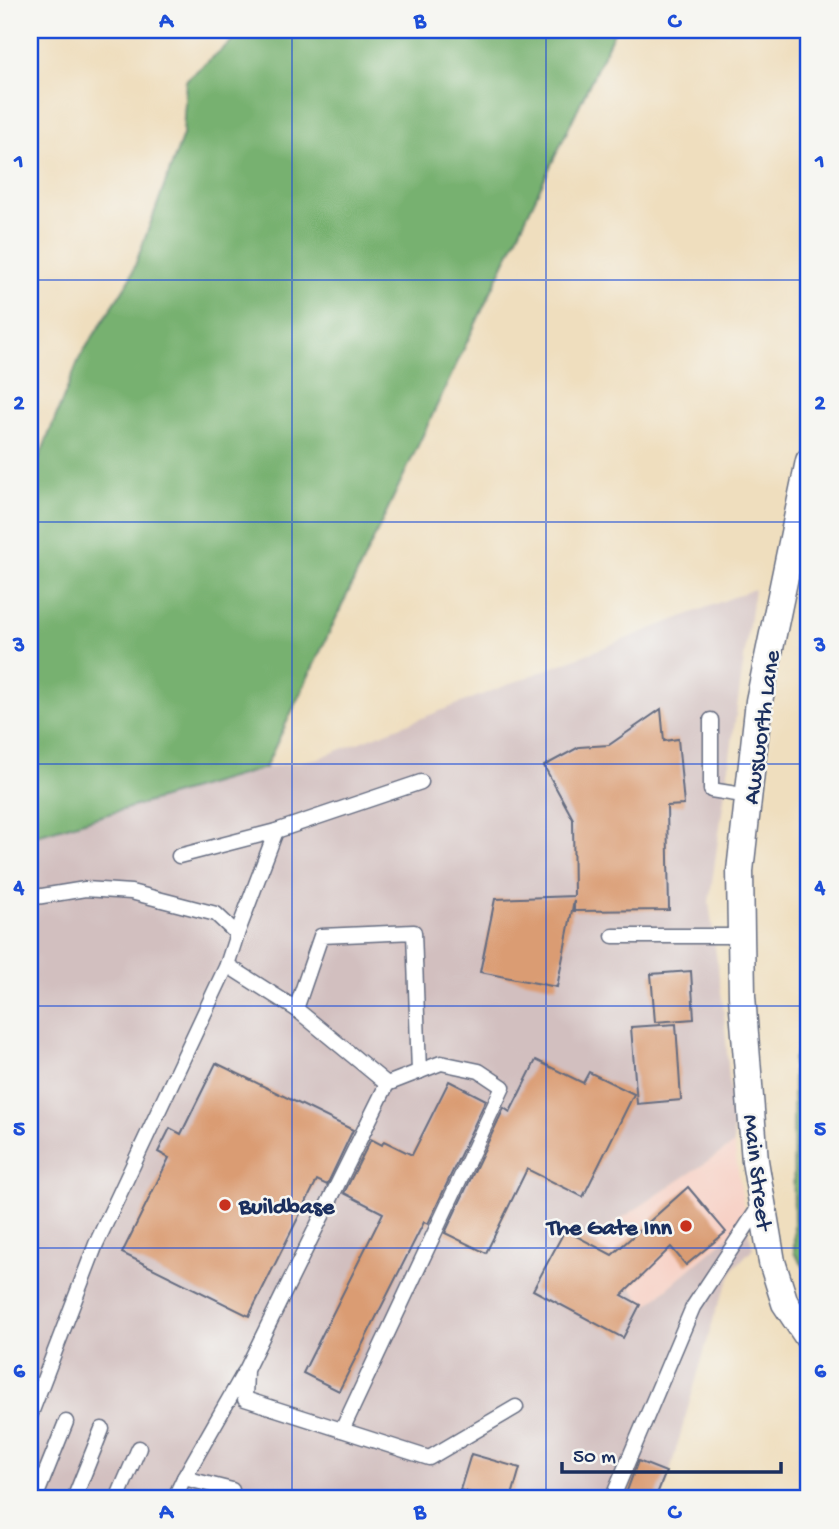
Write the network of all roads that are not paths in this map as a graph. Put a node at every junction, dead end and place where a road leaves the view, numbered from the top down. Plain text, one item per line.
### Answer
1 (809, 461) edge
2 (711, 720) dead end
3 (421, 782) dead end
4 (749, 796) junction
5 (276, 831) junction
6 (178, 856) dead end
7 (30, 898) edge
8 (237, 934) junction
9 (613, 936) dead end
10 (741, 936) junction
11 (227, 965) junction
12 (742, 996) joint
13 (296, 1009) junction
14 (419, 1072) junction
15 (387, 1084) junction
16 (762, 1202) junction
17 (809, 1339) edge
18 (246, 1370) junction
19 (516, 1407) dead end
20 (30, 1416) edge
21 (65, 1422) dead end
22 (102, 1429) dead end
23 (342, 1430) junction
24 (139, 1448) dead end
25 (184, 1478) junction
26 (35, 1499) edge
27 (74, 1499) edge
28 (117, 1499) edge
29 (174, 1499) edge
30 (229, 1499) edge
31 (612, 1499) edge

1 - 4 street, Awsworth Lane
2 - 4 lane
3 - 5 lane
4 - 10 street, Awsworth Lane
5 - 6 lane
5 - 8 lane
7 - 8 lane
8 - 11 lane
9 - 10 lane
10 - 12 street, Awsworth Lane
11 - 13 lane
11 - 20 lane
12 - 16 street, Main Street
13 - 14 lane
13 - 15 lane
14 - 15 lane
14 - 23 lane
15 - 18 lane
16 - 17 street, Main Street
16 - 31 lane
18 - 23 lane
18 - 25 lane
19 - 23 lane
21 - 26 lane
22 - 27 lane
24 - 28 lane
25 - 29 lane
25 - 30 lane

